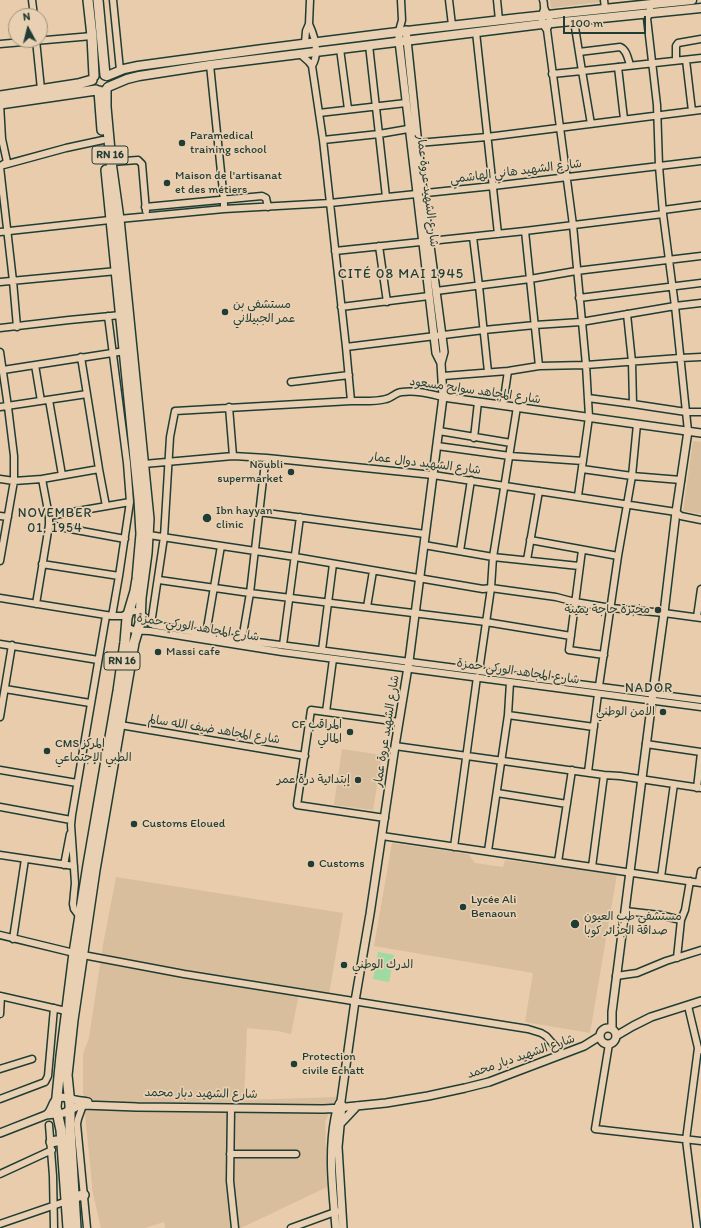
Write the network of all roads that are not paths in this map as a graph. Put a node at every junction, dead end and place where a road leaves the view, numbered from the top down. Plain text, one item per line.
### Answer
1 (88, 0) edge
2 (98, 0) edge
3 (113, 0) edge
4 (310, 0) edge
5 (401, 0) edge
6 (449, 0) edge
7 (497, 0) edge
8 (543, 0) edge
9 (604, 0) edge
10 (692, 0) edge
11 (701, 8) edge
12 (605, 9) junction
13 (647, 11) junction
14 (545, 12) junction
15 (499, 20) junction
16 (574, 21) junction
17 (309, 24) junction
18 (452, 25) junction
19 (546, 26) junction
20 (403, 31) junction
21 (476, 32) junction
22 (92, 36) junction
23 (701, 39) edge
24 (48, 40) edge
25 (315, 41) junction
26 (403, 41) junction
27 (305, 43) junction
28 (369, 45) junction
29 (37, 48) edge
30 (340, 49) junction
31 (317, 52) junction
32 (579, 52) junction
33 (300, 54) junction
34 (701, 58) edge
35 (676, 60) junction
36 (686, 60) junction
37 (652, 64) junction
38 (210, 65) junction
39 (312, 66) junction
40 (630, 66) junction
41 (618, 67) junction
42 (120, 70) junction
43 (582, 71) junction
44 (552, 74) junction
45 (106, 75) junction
46 (93, 78) junction
47 (41, 89) junction
48 (102, 90) junction
49 (76, 93) junction
50 (0, 96) edge
51 (406, 103) junction
52 (0, 104) edge
53 (376, 106) junction
54 (348, 109) junction
55 (701, 110) edge
56 (692, 111) junction
57 (100, 112) junction
58 (319, 113) junction
59 (658, 116) junction
60 (624, 119) junction
61 (591, 124) junction
62 (559, 127) junction
63 (408, 129) junction
64 (379, 134) junction
65 (487, 137) junction
66 (1, 139) edge
67 (103, 140) junction
68 (323, 140) junction
69 (418, 143) junction
70 (701, 161) edge
71 (111, 162) junction
72 (659, 166) junction
73 (0, 167) edge
74 (567, 177) junction
75 (493, 186) junction
76 (420, 194) junction
77 (386, 197) junction
78 (224, 201) junction
79 (330, 203) junction
80 (701, 205) edge
81 (146, 207) junction
82 (268, 207) junction
83 (224, 210) junction
84 (663, 212) junction
85 (147, 216) junction
86 (115, 219) junction
87 (572, 225) junction
88 (525, 231) junction
89 (3, 232) edge
90 (498, 234) junction
91 (473, 237) junction
92 (117, 241) junction
93 (426, 241) junction
94 (379, 246) junction
95 (335, 251) junction
96 (701, 256) edge
97 (669, 260) junction
98 (117, 271) junction
99 (576, 271) junction
100 (530, 279) junction
101 (13, 281) junction
102 (0, 282) edge
103 (701, 283) edge
104 (479, 286) junction
105 (672, 287) junction
106 (436, 291) junction
107 (430, 296) junction
108 (579, 298) junction
109 (387, 302) junction
110 (701, 303) edge
111 (675, 306) junction
112 (341, 307) junction
113 (627, 314) junction
114 (121, 315) junction
115 (108, 316) junction
116 (581, 322) junction
117 (535, 325) junction
118 (17, 327) junction
119 (0, 328) edge
120 (484, 330) junction
121 (442, 336) junction
122 (434, 337) junction
123 (346, 348) junction
124 (125, 351) junction
125 (0, 352) edge
126 (112, 352) junction
127 (81, 357) junction
128 (701, 357) edge
129 (680, 358) junction
130 (632, 362) junction
131 (441, 363) junction
132 (35, 365) junction
133 (586, 365) junction
134 (2, 366) edge
135 (539, 366) junction
136 (508, 371) junction
137 (488, 372) junction
138 (349, 375) junction
139 (443, 376) junction
140 (290, 382) dead end
141 (87, 394) junction
142 (443, 397) junction
143 (588, 398) junction
144 (49, 400) junction
145 (41, 401) junction
146 (351, 401) junction
147 (478, 402) junction
148 (633, 404) junction
149 (503, 405) junction
150 (8, 407) junction
151 (517, 407) junction
152 (0, 408) edge
153 (229, 408) junction
154 (686, 412) junction
155 (701, 412) edge
156 (589, 417) junction
157 (637, 424) junction
158 (688, 431) junction
159 (439, 432) junction
160 (701, 433) edge
161 (474, 438) junction
162 (511, 443) junction
163 (437, 446) junction
164 (233, 456) junction
165 (510, 456) junction
166 (267, 458) junction
167 (583, 461) junction
168 (170, 462) junction
169 (144, 464) junction
170 (99, 469) junction
171 (582, 469) junction
172 (62, 475) junction
173 (433, 475) junction
174 (632, 476) junction
175 (0, 479) edge
176 (42, 479) junction
177 (471, 480) junction
178 (681, 480) junction
179 (14, 481) junction
180 (504, 485) junction
181 (539, 490) junction
182 (578, 496) junction
183 (130, 502) junction
184 (627, 505) junction
185 (106, 506) junction
186 (259, 512) junction
187 (676, 512) junction
188 (0, 516) edge
189 (49, 516) junction
190 (8, 517) junction
191 (300, 517) junction
192 (701, 520) edge
193 (49, 525) junction
194 (425, 534) junction
195 (149, 535) junction
196 (164, 537) junction
197 (125, 539) junction
198 (530, 540) junction
199 (424, 545) junction
200 (221, 546) junction
201 (582, 550) junction
202 (255, 551) junction
203 (460, 551) junction
204 (618, 556) junction
205 (493, 557) junction
206 (295, 558) junction
207 (0, 559) edge
208 (526, 560) junction
209 (42, 564) junction
210 (333, 564) junction
211 (580, 566) junction
212 (373, 571) junction
213 (119, 576) junction
214 (419, 579) junction
215 (159, 580) junction
216 (214, 588) junction
217 (491, 588) junction
218 (701, 589) edge
219 (250, 592) junction
220 (290, 597) junction
221 (0, 598) edge
222 (329, 602) junction
223 (575, 602) junction
224 (36, 604) junction
225 (368, 607) junction
226 (611, 608) junction
227 (140, 613) junction
228 (416, 613) junction
229 (664, 613) junction
230 (116, 615) junction
231 (699, 618) edge
232 (486, 622) junction
233 (151, 624) junction
234 (126, 626) junction
235 (138, 631) junction
236 (206, 634) junction
237 (571, 636) junction
238 (242, 640) junction
239 (0, 644) edge
240 (12, 645) junction
241 (283, 646) junction
242 (322, 650) junction
243 (604, 655) junction
244 (332, 659) junction
245 (98, 660) junction
246 (408, 665) junction
247 (479, 671) junction
248 (477, 678) junction
249 (510, 682) junction
250 (599, 686) junction
251 (5, 689) junction
252 (598, 694) junction
253 (652, 697) junction
254 (701, 700) edge
255 (90, 702) junction
256 (701, 706) edge
257 (326, 712) junction
258 (508, 715) junction
259 (0, 717) edge
260 (399, 722) junction
261 (120, 725) junction
262 (594, 727) junction
263 (646, 744) junction
264 (395, 746) junction
265 (701, 753) edge
266 (466, 755) junction
267 (305, 756) junction
268 (501, 760) junction
269 (0, 770) edge
270 (572, 770) junction
271 (588, 772) junction
272 (604, 775) junction
273 (642, 779) junction
274 (77, 783) junction
275 (674, 784) junction
276 (699, 788) edge
277 (496, 794) junction
278 (567, 804) junction
279 (0, 807) edge
280 (385, 818) junction
281 (71, 822) junction
282 (382, 836) junction
283 (454, 847) junction
284 (488, 852) junction
285 (0, 855) edge
286 (25, 859) junction
287 (558, 862) junction
288 (64, 865) junction
289 (74, 866) junction
290 (592, 867) junction
291 (701, 871) edge
292 (629, 873) junction
293 (661, 877) junction
294 (690, 881) junction
295 (700, 882) edge
296 (625, 910) junction
297 (80, 917) junction
298 (682, 920) junction
299 (0, 935) edge
300 (13, 939) junction
301 (701, 950) edge
302 (79, 954) junction
303 (677, 958) junction
304 (616, 976) junction
305 (1, 996) edge
306 (355, 1001) junction
307 (701, 1001) edge
308 (688, 1006) junction
309 (54, 1008) junction
310 (66, 1011) junction
311 (0, 1014) edge
312 (612, 1031) junction
313 (600, 1036) junction
314 (608, 1044) junction
315 (584, 1046) junction
316 (700, 1049) edge
317 (562, 1054) junction
318 (32, 1059) dead end
319 (0, 1069) edge
320 (69, 1098) junction
321 (0, 1099) edge
322 (57, 1099) junction
323 (112, 1105) junction
324 (83, 1106) junction
325 (341, 1106) junction
326 (357, 1106) junction
327 (231, 1109) junction
328 (323, 1109) junction
329 (70, 1110) junction
330 (58, 1114) junction
331 (46, 1115) junction
332 (337, 1122) junction
333 (49, 1125) dead end
334 (0, 1133) edge
335 (62, 1140) junction
336 (686, 1140) junction
337 (701, 1141) edge
338 (51, 1146) junction
339 (76, 1153) junction
340 (230, 1154) junction
341 (296, 1154) dead end
342 (0, 1174) edge
343 (84, 1195) junction
344 (70, 1199) junction
345 (54, 1206) junction
346 (338, 1211) junction
347 (0, 1224) edge
348 (54, 1228) edge
349 (68, 1228) edge
350 (76, 1228) edge
351 (87, 1228) edge
352 (236, 1228) edge
353 (291, 1228) edge
354 (336, 1228) edge
355 (343, 1228) edge
356 (697, 1228) edge

1 - 22 main road
2 - 45 main road
3 - 42 street
4 - 17 street
5 - 20 street, شارع الشهيد عروة عمار
6 - 18 street
7 - 15 street
8 - 14 street
9 - 12 street
10 - 13 main road
11 - 13 main road
12 - 13 main road
12 - 14 main road
13 - 16 main road
13 - 37 street
14 - 15 main road
14 - 19 street
15 - 18 main road
16 - 19 main road
16 - 32 street
17 - 25 street
17 - 27 street
18 - 20 main road
19 - 21 main road
19 - 44 street
20 - 25 main road
20 - 26 street, شارع الشهيد عروة عمار
21 - 26 main road
21 - 65 street
22 - 24 street
22 - 46 main road
23 - 35 street
25 - 27 main road
25 - 31 street
26 - 28 main road
26 - 51 street, شارع الشهيد عروة عمار
26 - 69 street, شارع الشهيد عروة عمار
27 - 42 main road
28 - 30 main road
28 - 53 street
29 - 47 street
30 - 31 main road
30 - 54 street
31 - 33 main road
31 - 39 street
32 - 40 street
32 - 43 street
33 - 38 main road
33 - 39 street
34 - 36 street
35 - 36 street
35 - 37 street
36 - 56 street
37 - 40 street
37 - 59 street
38 - 48 main road
38 - 78 street
39 - 58 street
40 - 41 street
41 - 43 street
41 - 60 street
42 - 45 main road
43 - 44 street
43 - 61 street
44 - 62 street
45 - 46 main road
45 - 48 main road
46 - 47 main road
46 - 48 main road
47 - 50 main road
48 - 49 main road
48 - 57 main road, RN 16
48 - 71 main road, RN 16
49 - 52 main road
49 - 57 main road
51 - 53 street
51 - 63 street, شارع الشهيد عروة عمار
52 - 66 street
53 - 54 street
53 - 64 street
54 - 58 street
55 - 56 street
56 - 59 street
57 - 67 main road, RN 16
58 - 68 street
59 - 60 street
59 - 72 street
60 - 61 street
61 - 62 street
62 - 65 street
62 - 74 street
63 - 64 street
63 - 76 street, شارع الشهيد عروة عمار
64 - 68 street
64 - 77 street
65 - 69 street
65 - 75 street
66 - 73 street
67 - 73 street
67 - 86 main road, RN 16
68 - 79 street
69 - 76 street, شارع الشهيد عروة عمار
70 - 72 street, شارع الشهيد هاني الهاشمي
71 - 81 street
71 - 86 main road, RN 16
72 - 74 street, شارع الشهيد هاني الهاشمي
72 - 84 street
73 - 89 street
74 - 75 street, شارع الشهيد هاني الهاشمي
74 - 87 street
75 - 76 street, شارع الشهيد هاني الهاشمي
75 - 90 street
76 - 77 street, شارع الشهيد هاني الهاشمي
76 - 93 street, شارع الشهيد عروة عمار
77 - 79 street, شارع الشهيد هاني الهاشمي
78 - 81 street
78 - 82 street
78 - 83 street
79 - 82 street, شارع الشهيد هاني الهاشمي
79 - 95 street
80 - 84 street
81 - 85 street
82 - 83 street, شارع الشهيد هاني الهاشمي
83 - 85 street, شارع الشهيد هاني الهاشمي
84 - 87 street
84 - 97 street
85 - 86 street, شارع الشهيد هاني الهاشمي
86 - 89 street, شارع الشهيد هاني الهاشمي
86 - 92 main road, RN 16
87 - 88 street
87 - 99 street
88 - 90 street
88 - 100 street
89 - 101 street
90 - 91 street
91 - 93 street
91 - 104 street
92 - 98 main road, RN 16
92 - 169 main road, RN 16
93 - 94 street
93 - 106 street, شارع الشهيد عروة عمار
93 - 107 street, شارع الشهيد عروة عمار
94 - 95 street
94 - 109 street
95 - 112 street
96 - 97 street
97 - 99 street
97 - 105 street
98 - 101 street
98 - 114 main road, RN 16
99 - 100 street
99 - 108 street
100 - 104 street
100 - 117 street
101 - 102 street
101 - 118 street
103 - 105 street
104 - 106 street
104 - 120 street
105 - 108 street
105 - 111 street
106 - 121 street, شارع الشهيد عروة عمار
107 - 109 street
107 - 122 street, شارع الشهيد عروة عمار
108 - 116 street
109 - 112 street
110 - 111 street
111 - 113 street
111 - 129 street
112 - 123 street
113 - 116 street
113 - 130 street
114 - 115 street
114 - 124 main road, RN 16
115 - 118 street
115 - 126 street
116 - 117 street
116 - 133 street
117 - 120 street
117 - 135 street
118 - 119 street
120 - 121 street
120 - 137 street
121 - 122 street
121 - 131 street, شارع الشهيد عروة عمار
122 - 123 street
122 - 131 street, شارع الشهيد عروة عمار
123 - 138 street
124 - 126 street
124 - 230 main road, RN 16
125 - 134 street
126 - 127 street
126 - 183 street
127 - 132 street
127 - 141 street
128 - 129 street
129 - 130 street
129 - 154 street
130 - 133 street
130 - 148 street
131 - 139 street, شارع الشهيد عروة عمار
132 - 134 street
132 - 145 street
133 - 135 street
133 - 143 street
134 - 150 street
135 - 136 street
136 - 137 street
136 - 149 street
137 - 139 street
138 - 140 street
138 - 146 street
139 - 142 street, شارع الشهيد عروة عمار
141 - 144 street
141 - 170 street
142 - 146 street, شارع المجاهد سوايح مسعود
142 - 147 street, شارع المجاهد سوايح مسعود
142 - 159 street, شارع الشهيد عروة عمار
143 - 148 street
143 - 156 street
144 - 145 street
144 - 172 street
145 - 150 street
146 - 153 street, شارع المجاهد سوايح مسعود
147 - 149 street, شارع المجاهد سوايح مسعود
147 - 161 street
148 - 154 street
149 - 151 street, شارع المجاهد سوايح مسعود
150 - 152 street
150 - 179 street
151 - 156 street, شارع المجاهد سوايح مسعود
151 - 162 street
153 - 164 street
153 - 168 street, شارع المجاهد سوايح مسعود
154 - 155 street
154 - 158 street
156 - 157 street, شارع المجاهد سوايح مسعود
156 - 167 street
157 - 158 street, شارع المجاهد سوايح مسعود
157 - 174 street
158 - 160 street, شارع المجاهد سوايح مسعود
158 - 178 street
159 - 161 street
159 - 163 street, شارع الشهيد عروة عمار
161 - 162 street
162 - 165 street
163 - 165 street
163 - 173 street, شارع الشهيد عروة عمار
164 - 166 street, شارع الشهيد دوال عمار
164 - 168 street, شارع الشهيد دوال عمار
165 - 167 street
165 - 180 street
166 - 173 street, شارع الشهيد دوال عمار
166 - 186 street
167 - 171 street
168 - 169 street, شارع الشهيد دوال عمار
168 - 196 street
169 - 195 main road, RN 16
170 - 172 street
170 - 185 street
171 - 174 street
171 - 182 street
172 - 176 street
173 - 177 street, شارع الشهيد دوال عمار
173 - 194 street, شارع الشهيد عروة عمار
174 - 178 street
174 - 184 street
175 - 179 street
176 - 179 street
176 - 189 street
177 - 180 street, شارع الشهيد دوال عمار
177 - 203 street
178 - 187 street
179 - 190 street
180 - 181 street, شارع الشهيد دوال عمار
180 - 205 street
181 - 182 street, شارع الشهيد دوال عمار
181 - 198 street
182 - 184 street, شارع الشهيد دوال عمار
183 - 185 street
183 - 197 street
184 - 187 street, شارع الشهيد دوال عمار
184 - 204 street
185 - 189 street
186 - 191 street
186 - 202 street
187 - 192 street, شارع الشهيد دوال عمار
187 - 229 street
188 - 190 street
189 - 193 street
190 - 207 street
191 - 194 street
191 - 206 street
193 - 197 street
193 - 209 street
194 - 199 street, شارع الشهيد عروة عمار
195 - 196 street
195 - 227 main road, RN 16
196 - 200 street
196 - 215 street
197 - 213 street
198 - 201 street
198 - 208 street
199 - 203 street
199 - 214 street, شارع الشهيد عروة عمار
200 - 202 street
200 - 216 street
201 - 204 street
201 - 211 street
202 - 206 street
202 - 219 street
203 - 205 street
204 - 226 street
205 - 208 street
205 - 217 street
206 - 210 street
206 - 220 street
208 - 211 street
209 - 213 street
209 - 224 street
210 - 212 street
210 - 222 street
211 - 223 street
212 - 214 street
212 - 225 street
213 - 230 street
214 - 217 street
214 - 228 street, شارع الشهيد عروة عمار
215 - 216 street
215 - 233 street
216 - 219 street
216 - 236 street
217 - 223 street
217 - 232 street
218 - 231 street
219 - 220 street
219 - 238 street
220 - 222 street
220 - 241 street
221 - 224 street, شارع المجاهد الوركي حمزة
222 - 225 street
222 - 242 street
223 - 226 street
223 - 237 street
224 - 230 street, شارع المجاهد الوركي حمزة
225 - 228 street
226 - 229 street
226 - 243 street
227 - 230 street, شارع المجاهد الوركي حمزة
227 - 233 street, شارع المجاهد الوركي حمزة
227 - 235 main road, RN 16
228 - 232 street
228 - 246 street, شارع الشهيد عروة عمار
229 - 231 street
229 - 253 street
230 - 234 main road, RN 16
230 - 245 street
232 - 237 street
232 - 247 street
233 - 236 street, شارع المجاهد الوركي حمزة
234 - 235 street, شارع المجاهد الوركي حمزة
234 - 297 main road, RN 16
235 - 244 street, شارع المجاهد الوركي حمزة
235 - 261 main road, RN 16
236 - 238 street, شارع المجاهد الوركي حمزة
237 - 243 street
238 - 241 street, شارع المجاهد الوركي حمزة
239 - 240 street
240 - 245 street
240 - 251 street
241 - 242 street, شارع المجاهد الوركي حمزة
242 - 246 street, شارع المجاهد الوركي حمزة
243 - 250 street
244 - 246 street, شارع المجاهد الوركي حمزة
244 - 257 street
245 - 255 street
246 - 247 street, شارع المجاهد الوركي حمزة
246 - 248 street, شارع المجاهد الوركي حمزة
246 - 260 street, شارع الشهيد عروة عمار
247 - 250 street, شارع المجاهد الوركي حمزة
248 - 249 street, شارع المجاهد الوركي حمزة
248 - 266 street
249 - 252 street, شارع المجاهد الوركي حمزة
249 - 258 street
250 - 253 street, شارع المجاهد الوركي حمزة
251 - 255 street
251 - 259 street
252 - 253 street, شارع المجاهد الوركي حمزة
252 - 262 street
253 - 254 street, شارع المجاهد الوركي حمزة
253 - 256 street, شارع المجاهد الوركي حمزة
253 - 263 street
255 - 274 street
257 - 260 street
257 - 267 street
258 - 262 street
258 - 268 street
260 - 264 street, شارع الشهيد عروة عمار
261 - 267 street, شارع المجاهد ضيف الله سالم
261 - 302 main road, RN 16
262 - 271 street
263 - 265 street
263 - 273 street
264 - 266 street
264 - 280 street, شارع الشهيد عروة عمار
265 - 276 street
266 - 268 street
266 - 283 street
267 - 280 street
268 - 270 street
268 - 277 street
269 - 274 street
270 - 271 street
270 - 278 street
271 - 272 street
272 - 273 street
272 - 290 street
273 - 275 street
273 - 292 street
274 - 281 street
275 - 276 street
275 - 293 street
277 - 278 street
277 - 284 street
278 - 287 street
279 - 281 street
280 - 282 street, شارع الشهيد عروة عمار
281 - 288 street
281 - 289 street
282 - 283 street
282 - 306 street, شارع الشهيد عروة عمار
283 - 284 street
284 - 287 street
285 - 286 street
286 - 288 street
286 - 300 street
287 - 290 street
288 - 289 street
289 - 297 street
290 - 292 street
291 - 295 street
292 - 293 street
292 - 296 street
293 - 294 street
294 - 295 street
294 - 298 street
296 - 298 street
296 - 304 street
297 - 302 main road, RN 16
298 - 303 street
299 - 300 street
300 - 302 street
301 - 303 street
302 - 306 street
302 - 310 main road, RN 16
302 - 320 main road, RN 16
303 - 304 street
304 - 312 street
305 - 309 street
305 - 311 street
306 - 317 street
306 - 325 street, شارع الشهيد عروة عمار
307 - 308 street
308 - 312 street
308 - 316 street
309 - 310 street
309 - 321 street
310 - 322 main road, RN 16
312 - 313 street
312 - 314 street
313 - 314 street
313 - 315 street
314 - 315 street
314 - 336 street
315 - 317 street, شارع الشهيد دبار محمد
316 - 336 street
317 - 326 street, شارع الشهيد دبار محمد
318 - 319 street
320 - 322 street, شارع الشهيد دبار محمد
320 - 323 street, شارع الشهيد دبار محمد
320 - 329 main road, RN 16
322 - 330 main road, RN 16
322 - 331 street
323 - 324 street, شارع الشهيد دبار محمد
323 - 325 street, شارع الشهيد دبار محمد
323 - 327 street, شارع الشهيد دبار محمد
324 - 329 street, شارع الشهيد دبار محمد
324 - 339 street
325 - 326 street, شارع الشهيد دبار محمد
325 - 328 street, شارع الشهيد دبار محمد
325 - 332 street, شارع الشهيد عروة عمار
326 - 332 street
327 - 328 street, شارع الشهيد دبار محمد
327 - 340 street
328 - 332 street
329 - 330 street, شارع الشهيد دبار محمد
329 - 339 main road, RN 16
330 - 331 street, شارع الشهيد دبار محمد
330 - 335 main road, RN 16
331 - 334 street, شارع الشهيد دبار محمد
332 - 346 street, شارع الشهيد عروة عمار
333 - 338 street
335 - 338 main road
335 - 344 main road, RN 16
336 - 337 street
336 - 356 street
338 - 342 street
338 - 345 street
339 - 343 street
339 - 344 main road, RN 16
340 - 341 street
340 - 352 street
343 - 344 main road
343 - 351 street
344 - 345 street
344 - 349 main road, RN 16
344 - 350 main road, RN 16
345 - 347 street
345 - 348 street
346 - 353 street
346 - 354 street, شارع الشهيد عروة عمار
346 - 355 street, شارع الشهيد عروة عمار

